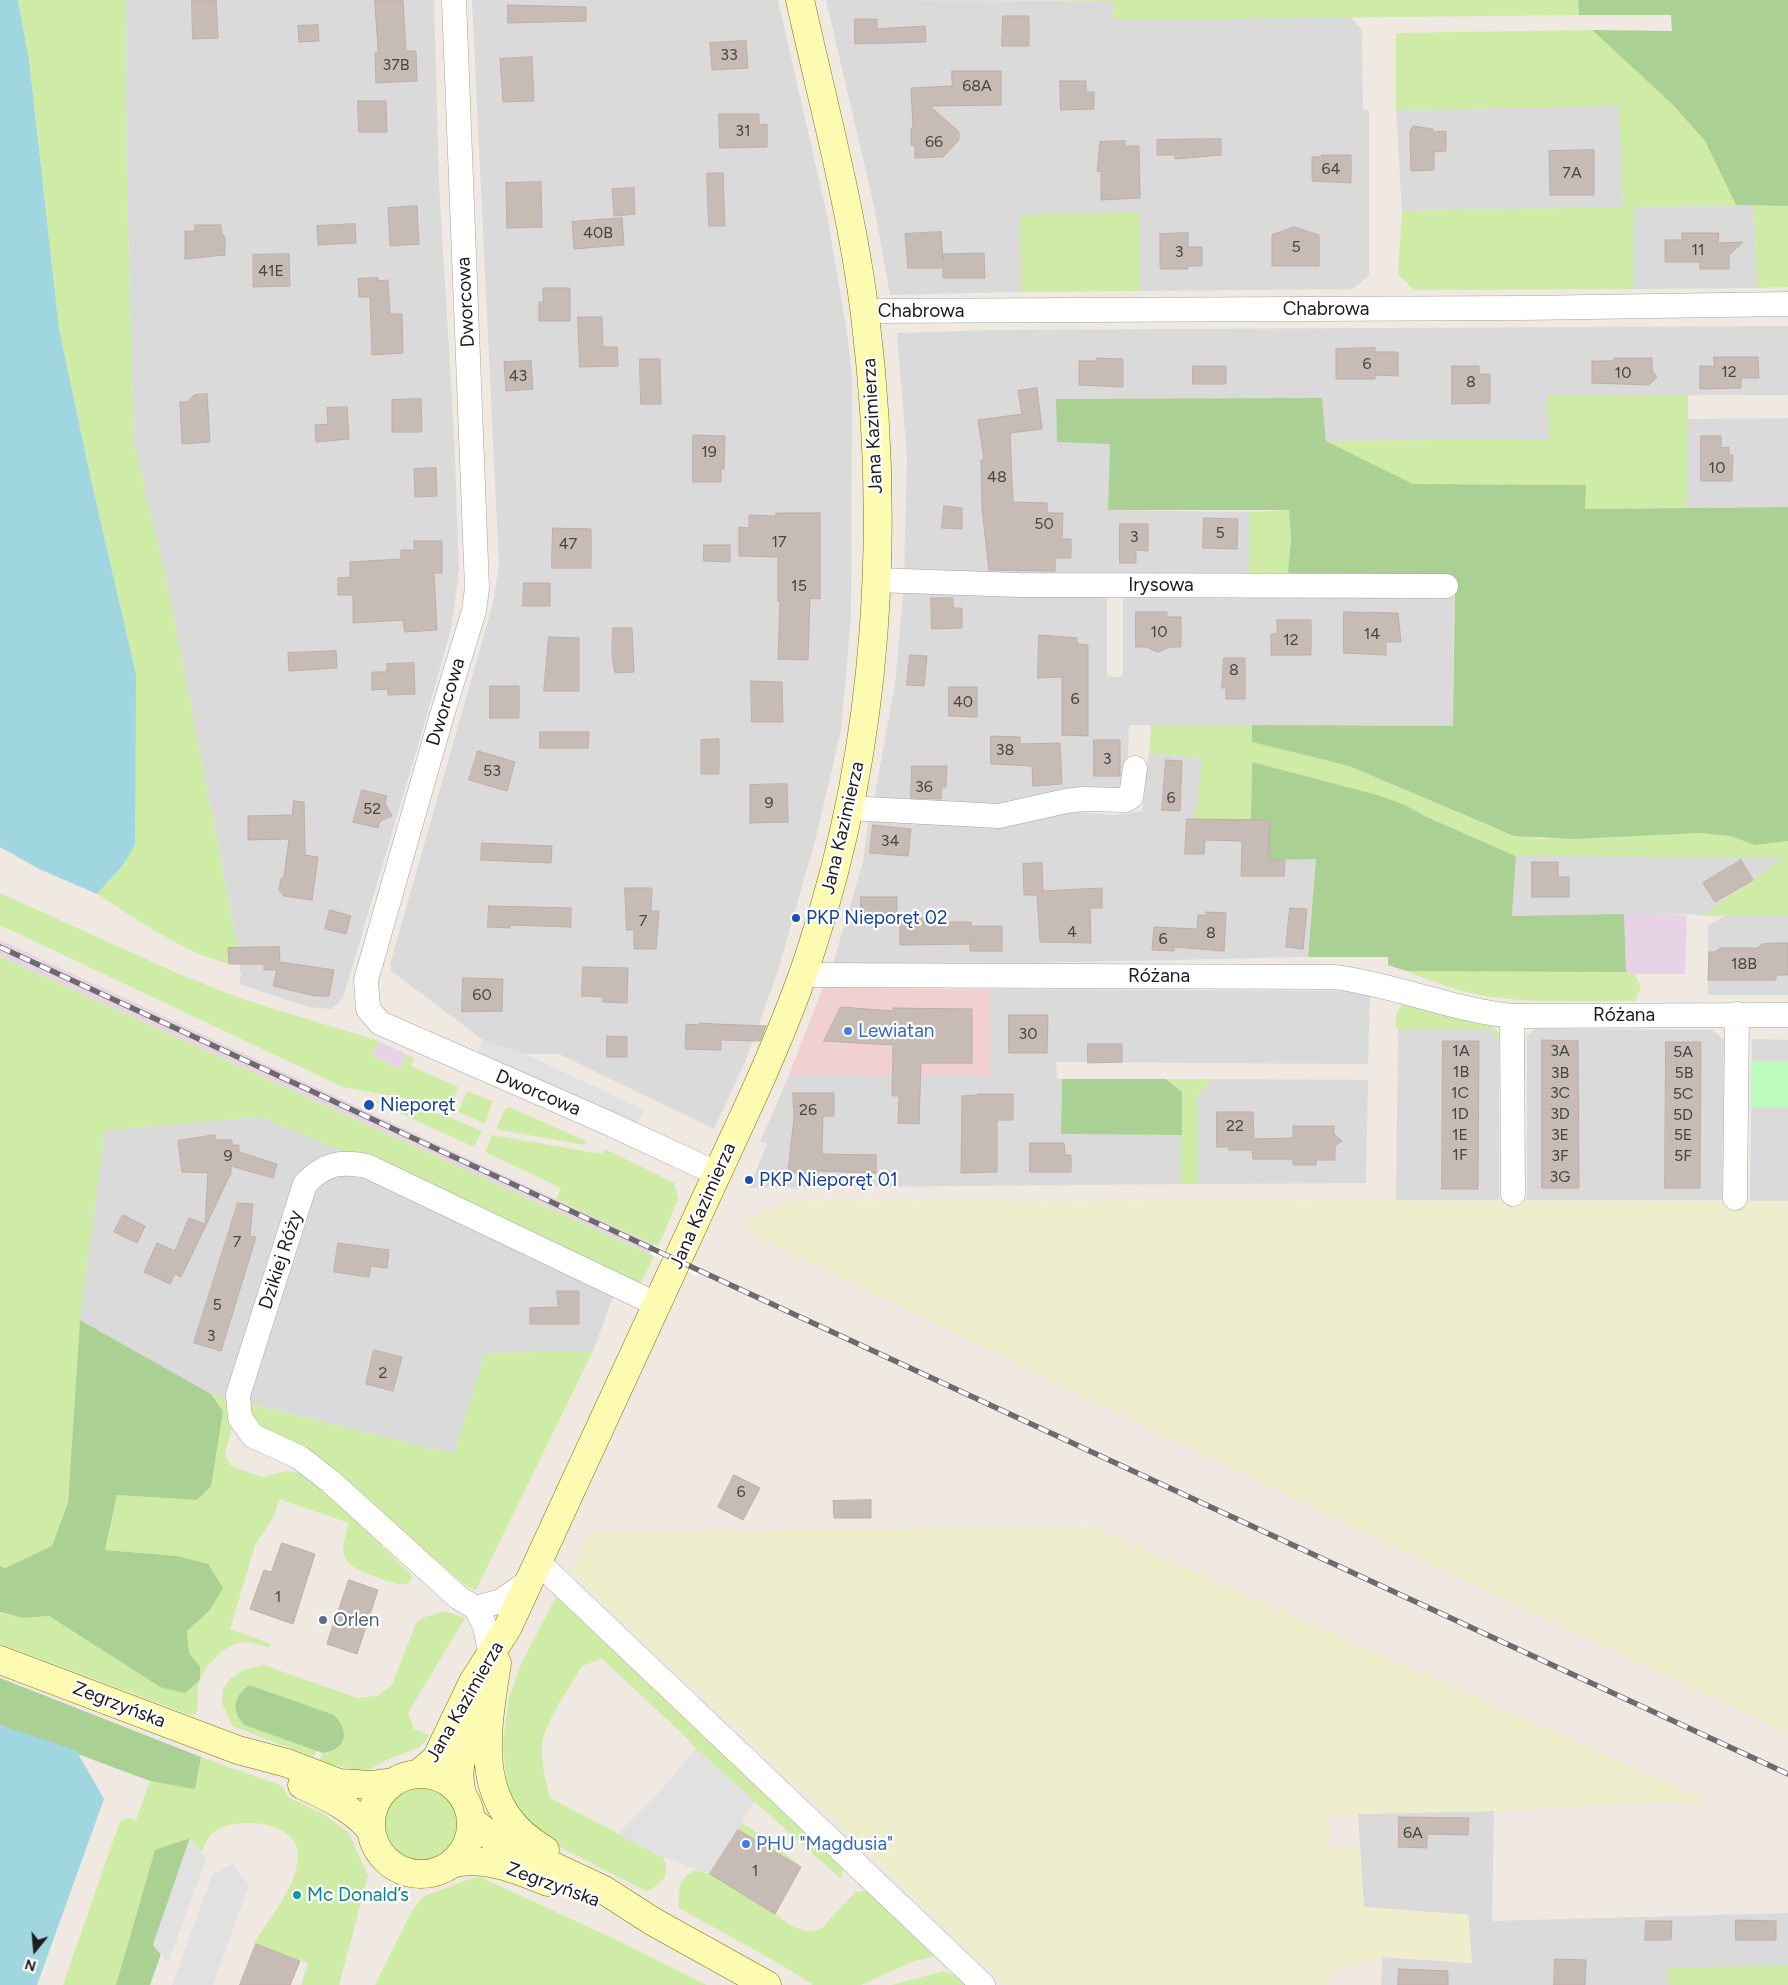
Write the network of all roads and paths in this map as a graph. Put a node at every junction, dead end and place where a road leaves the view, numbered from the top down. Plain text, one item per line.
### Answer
1 (454, 0) edge
2 (800, 0) edge
3 (1788, 304) edge
4 (865, 312) junction
5 (876, 580) junction
6 (1446, 586) dead end
7 (1135, 768) dead end
8 (848, 808) junction
9 (802, 975) junction
10 (1737, 1014) junction
11 (1788, 1015) edge
12 (1512, 1016) junction
13 (718, 1174) junction
14 (1514, 1194) dead end
15 (1735, 1198) dead end
16 (658, 1305) junction
17 (536, 1571) junction
18 (476, 1608) junction
19 (494, 1659) junction
20 (0, 1660) edge
21 (238, 1750) junction
22 (418, 1774) junction
23 (393, 1782) junction
24 (467, 1808) junction
25 (371, 1830) junction
26 (451, 1864) junction
27 (604, 1890) junction
28 (652, 1921) junction
29 (767, 1985) edge
30 (983, 1985) edge

1 - 13 street, Dworcowa
2 - 4 main road, Jana Kazimierza
3 - 4 street, Chabrowa
4 - 5 main road, Jana Kazimierza
5 - 6 street, Irysowa
5 - 8 main road, Jana Kazimierza
7 - 8 street
8 - 9 main road, Jana Kazimierza
9 - 12 street, Różana
9 - 13 main road, Jana Kazimierza
10 - 11 street, Różana
10 - 12 street, Różana
10 - 15 street
12 - 14 street
13 - 16 main road, Jana Kazimierza
16 - 17 main road, Jana Kazimierza
16 - 18 street, Dzikiej Róży
17 - 18 street
17 - 19 main road, Jana Kazimierza
17 - 30 street
18 - 19 street
19 - 22 main road, Jana Kazimierza
19 - 24 main road, Jana Kazimierza
19 - 27 main road
20 - 21 main road, Zegrzyńska
21 - 23 main road, Zegrzyńska
21 - 25 main road, Zegrzyńska
22 - 23 main road
22 - 24 main road
23 - 25 main road
24 - 26 main road
24 - 27 main road, Zegrzyńska
25 - 26 main road
26 - 28 main road, Zegrzyńska
27 - 28 main road, Zegrzyńska
28 - 29 main road, Zegrzyńska

